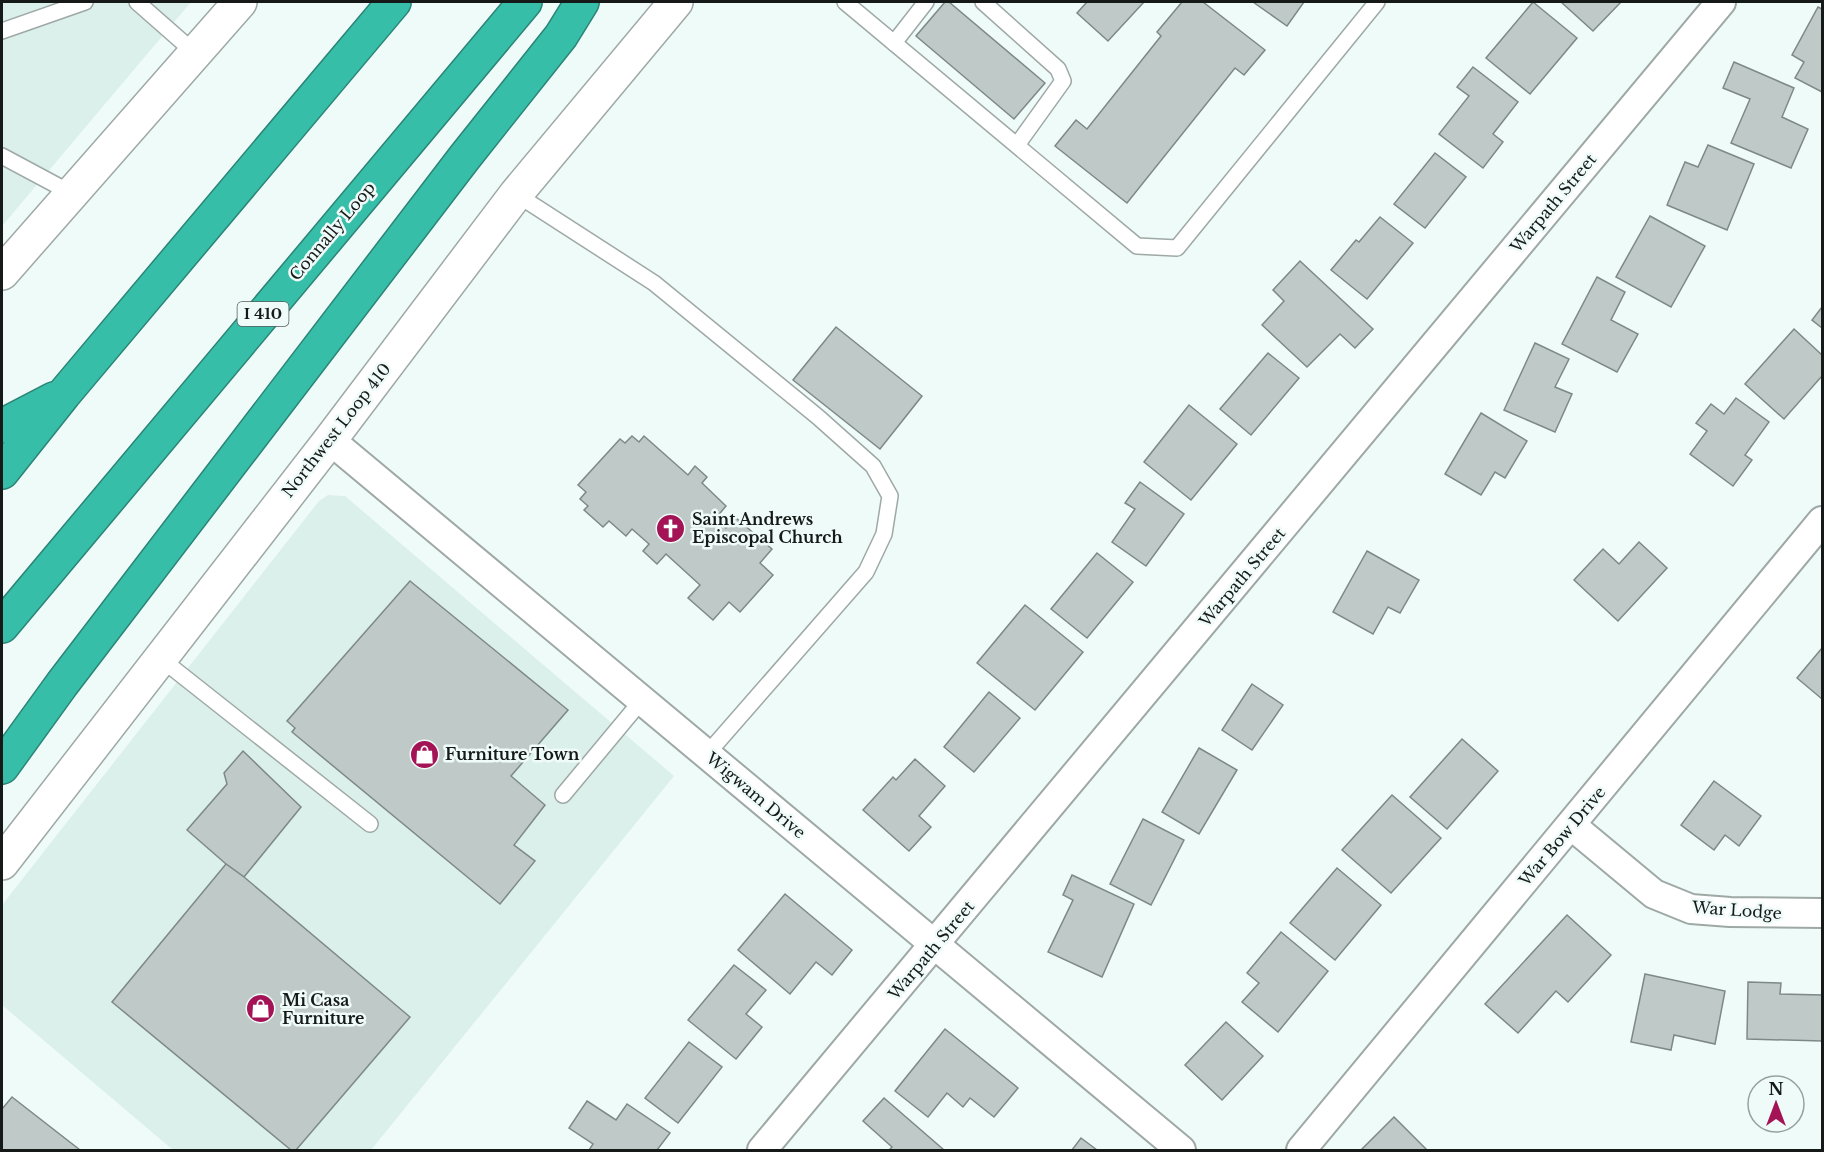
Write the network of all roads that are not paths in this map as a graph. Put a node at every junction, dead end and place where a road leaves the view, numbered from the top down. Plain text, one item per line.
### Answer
1 (85, 2) edge
2 (137, 2) edge
3 (240, 2) edge
4 (394, 2) edge
5 (525, 2) edge
6 (582, 2) edge
7 (676, 2) edge
8 (845, 2) edge
9 (926, 2) edge
10 (983, 2) edge
11 (1377, 2) edge
12 (1721, 2) edge
13 (2, 31) edge
14 (894, 43) junction
15 (195, 53) junction
16 (1017, 145) junction
17 (2, 156) edge
18 (71, 193) junction
19 (516, 194) junction
20 (2, 273) edge
21 (64, 394) junction
22 (2, 426) edge
23 (330, 440) junction
24 (2, 472) edge
25 (1822, 521) edge
26 (2, 626) edge
27 (159, 658) junction
28 (642, 700) junction
29 (707, 754) junction
30 (2, 767) edge
31 (563, 795) dead end
32 (370, 824) dead end
33 (1571, 825) junction
34 (2, 863) edge
35 (1822, 913) edge
36 (935, 945) junction
37 (762, 1150) edge
38 (1181, 1150) edge
39 (1301, 1150) edge

1 - 13 lane
2 - 15 lane
3 - 15 main road
4 - 21 highway
5 - 26 highway, Connally Loop / I 410
6 - 30 highway
7 - 19 main road, Northwest Loop 410
8 - 14 lane
9 - 14 lane
10 - 16 lane
11 - 16 lane
12 - 36 street, Warpath Street
14 - 16 lane
15 - 18 main road
17 - 18 lane
18 - 20 main road
19 - 23 main road, Northwest Loop 410
19 - 29 lane
21 - 22 highway
21 - 24 highway
23 - 27 main road, Northwest Loop 410
23 - 28 street, Wigwam Drive
25 - 33 street, War Bow Drive
27 - 32 lane
27 - 34 main road, Northwest Loop 410
28 - 29 street, Wigwam Drive
28 - 31 lane
29 - 36 street, Wigwam Drive
33 - 35 street, War Lodge
33 - 39 street, War Bow Drive
36 - 37 street, Warpath Street
36 - 38 street, Wigwam Drive

